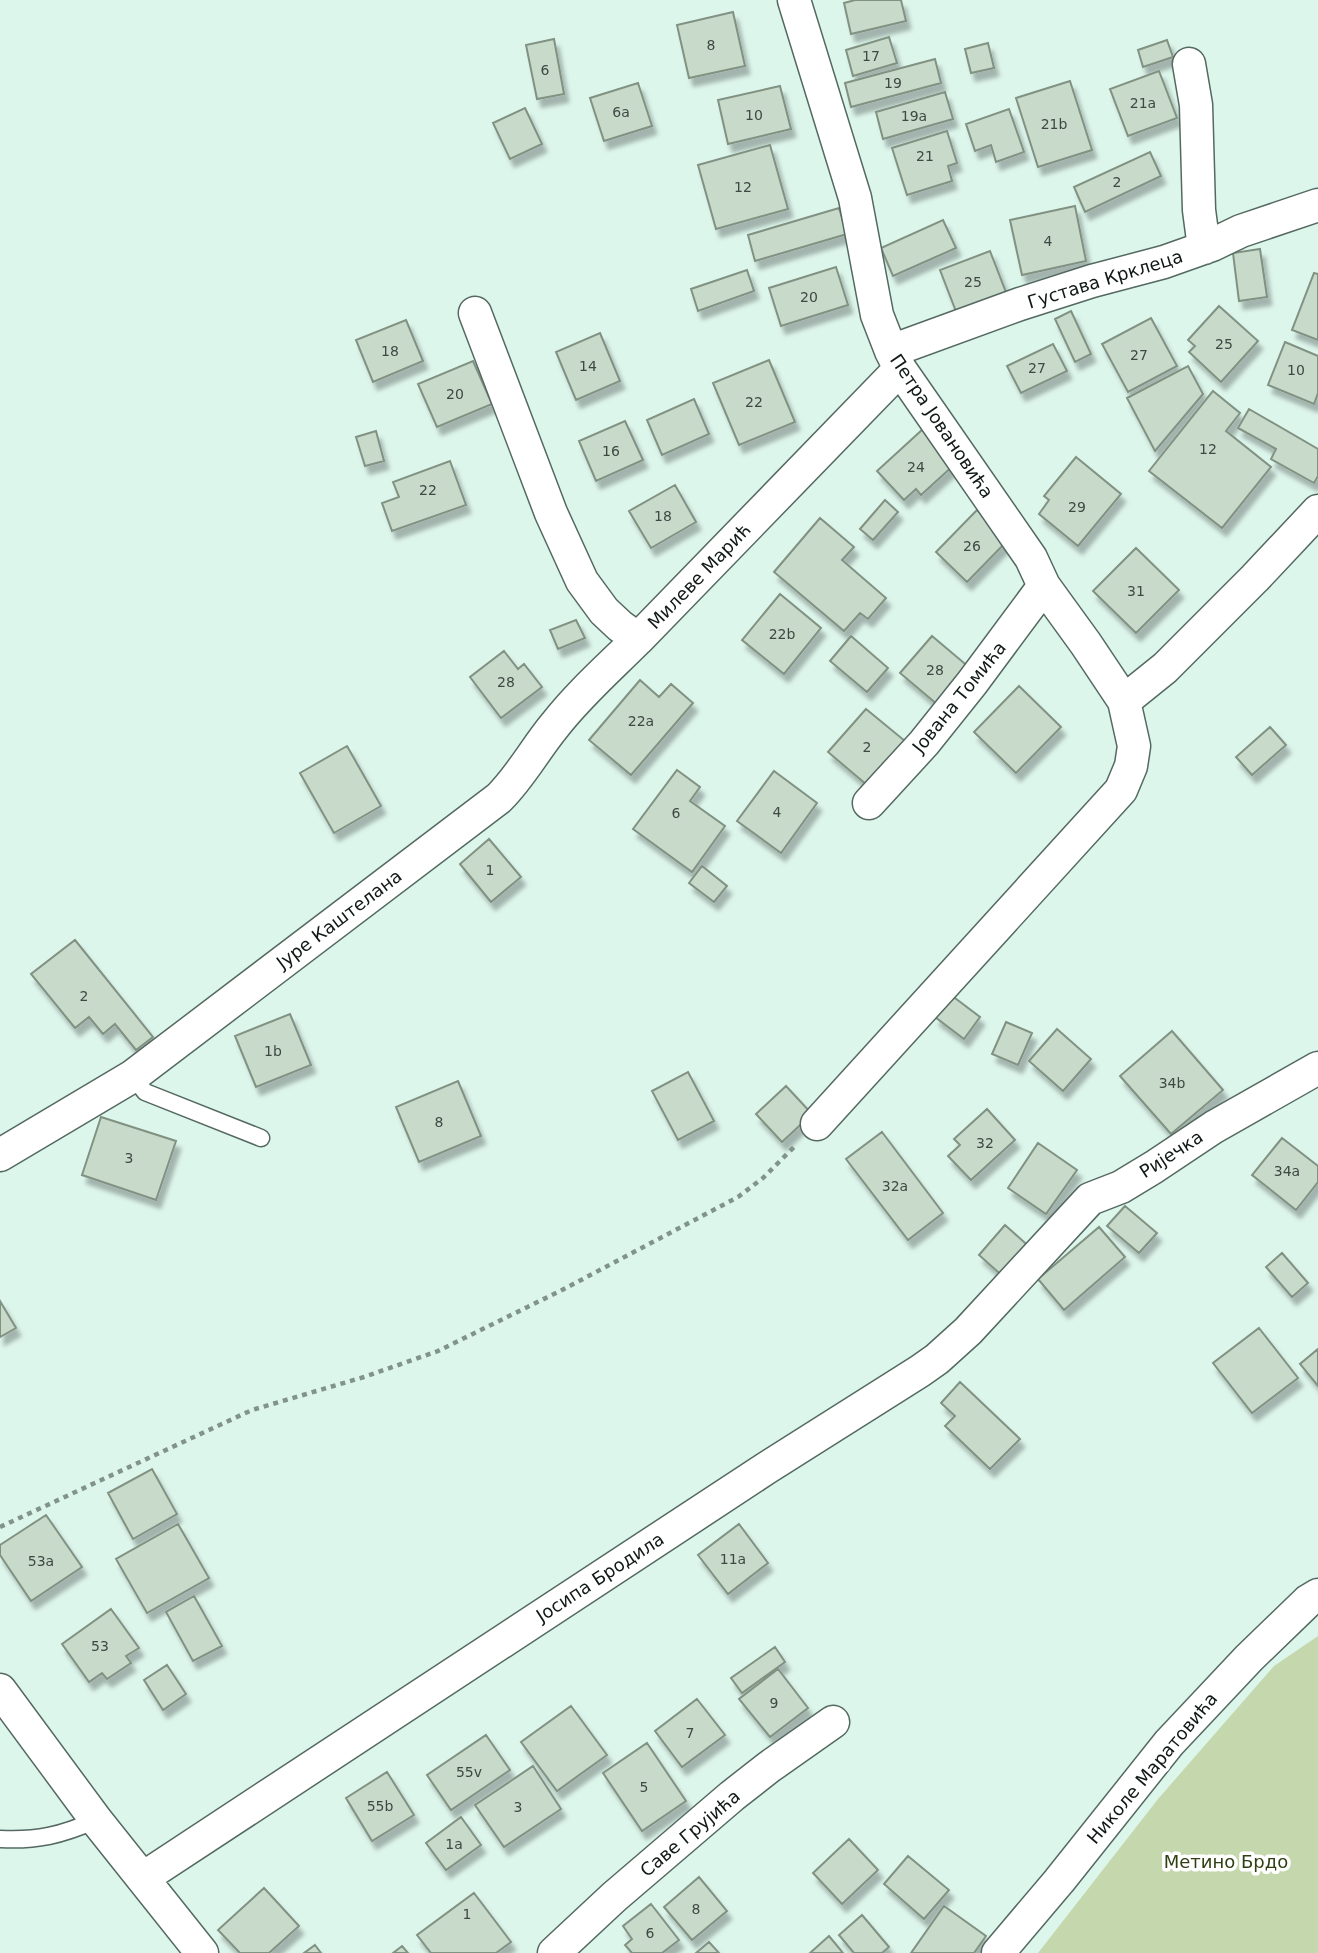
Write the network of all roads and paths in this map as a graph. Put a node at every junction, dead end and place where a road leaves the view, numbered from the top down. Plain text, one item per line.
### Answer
1 (794, 0) edge
2 (1189, 64) dead end
3 (1318, 205) edge
4 (1204, 248) junction
5 (475, 313) dead end
6 (895, 360) junction
7 (1318, 511) edge
8 (1044, 586) junction
9 (638, 639) junction
10 (1124, 701) junction
11 (869, 803) dead end
12 (1318, 1068) edge
13 (133, 1076) junction
14 (817, 1124) joint
15 (261, 1138) dead end
16 (0, 1155) edge
17 (1038, 1255) joint
18 (0, 1527) edge
19 (1318, 1595) edge
20 (0, 1690) edge
21 (833, 1723) dead end
22 (96, 1820) junction
23 (0, 1839) edge
24 (143, 1878) junction
25 (202, 1953) edge
26 (554, 1953) edge
27 (998, 1953) edge

1 - 6 street, Петра Јовановића
2 - 4 street
3 - 4 street, Густава Крклеца
4 - 6 street, Густава Крклеца
5 - 9 street, Милеве Марић
6 - 8 street, Петра Јовановића
6 - 9 street, Милеве Марић
7 - 10 street
8 - 10 street, Петра Јовановића
8 - 11 street, Јована Томића
9 - 13 street, Јуре Каштелана
10 - 14 street
12 - 17 street, Ријечка
13 - 15 lane
13 - 16 street, Јуре Каштелана
14 - 18 path
17 - 24 street, Јосипа Бродила
19 - 27 street, Николе Маратовића
20 - 22 street
21 - 26 street, Саве Грујића
22 - 23 lane
22 - 24 street
24 - 25 street

